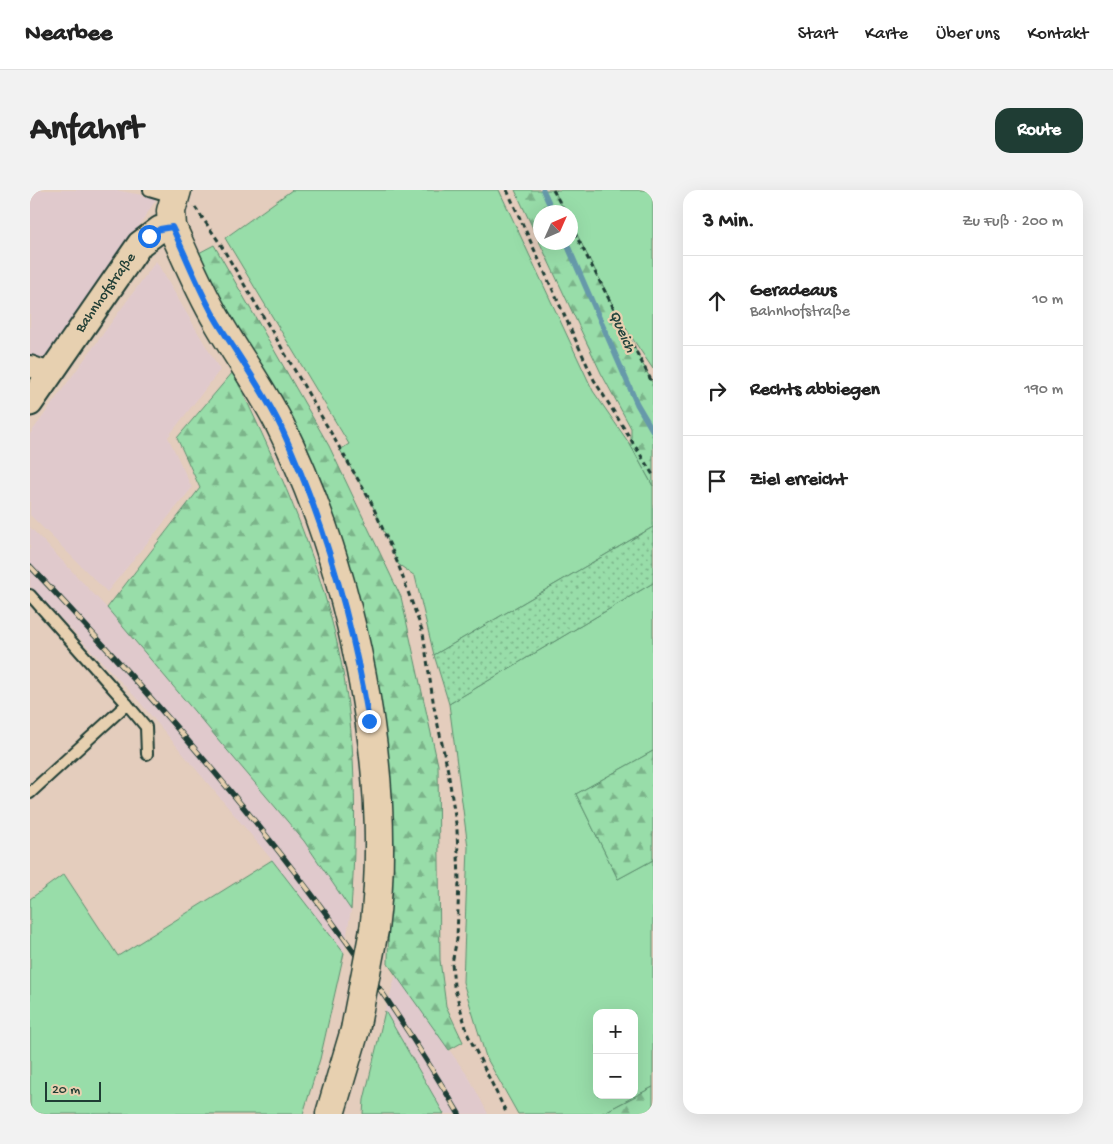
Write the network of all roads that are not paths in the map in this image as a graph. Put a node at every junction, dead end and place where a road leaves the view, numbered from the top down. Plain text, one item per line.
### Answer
1 (173, 196) edge
2 (172, 227) junction
3 (40, 370) edge
4 (30, 403) edge
5 (30, 595) edge
6 (128, 704) junction
7 (147, 754) dead end
8 (30, 793) edge
9 (330, 1114) edge

1 - 2 main road
2 - 3 street, Bahnhofstraße
2 - 9 main road, bridge
3 - 4 street, Bahnhofstraße
5 - 6 lane
6 - 7 lane
6 - 8 lane

